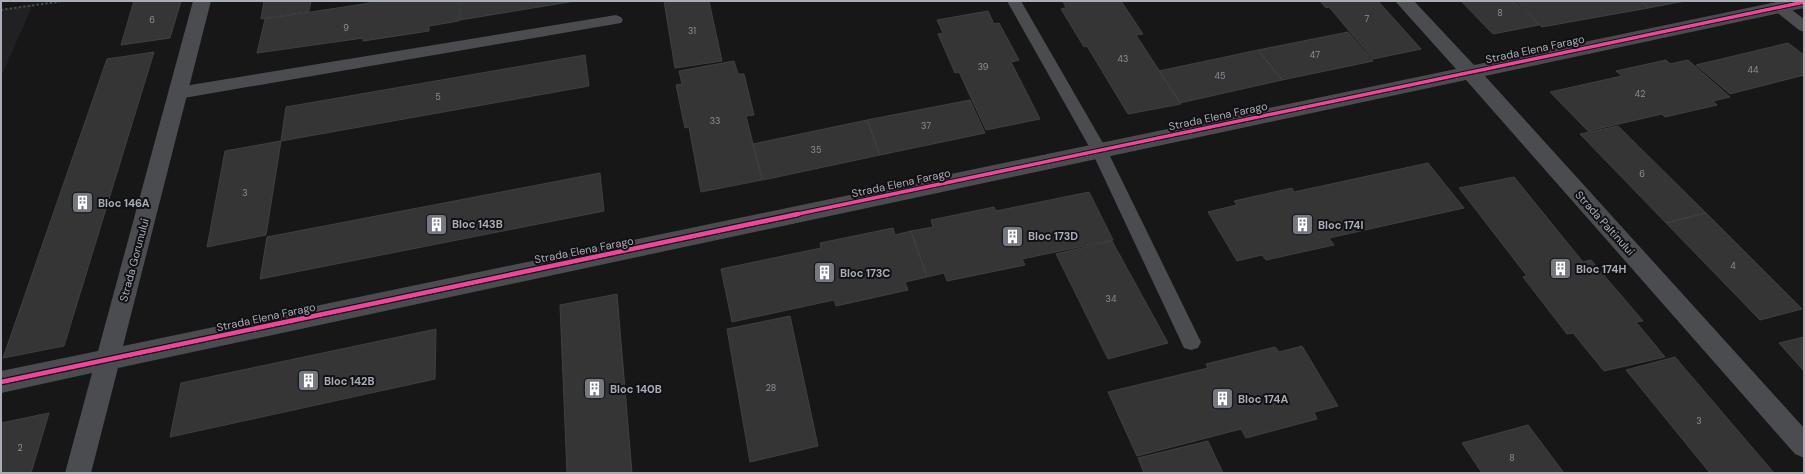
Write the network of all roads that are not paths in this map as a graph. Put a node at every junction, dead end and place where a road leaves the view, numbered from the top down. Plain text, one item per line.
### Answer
1 (202, 1) edge
2 (1014, 1) edge
3 (1404, 1) edge
4 (1804, 2) edge
5 (1776, 4) edge
6 (616, 20) dead end
7 (1804, 27) edge
8 (1470, 72) junction
9 (178, 94) junction
10 (1099, 150) junction
11 (1191, 342) dead end
12 (108, 360) junction
13 (1, 382) edge
14 (1804, 446) edge
15 (78, 473) edge

1 - 9 street, Strada Gorunului
2 - 10 lane
3 - 8 street, Strada Paltinului
4 - 5 street, Strada Elena Farago
5 - 7 lane
5 - 8 street, Strada Elena Farago
6 - 9 lane
8 - 10 street, Strada Elena Farago
8 - 14 street, Strada Paltinului
9 - 12 street, Strada Gorunului
10 - 11 lane
10 - 12 street, Strada Elena Farago
12 - 13 street, Strada Elena Farago
12 - 15 street, Strada Gorunului

